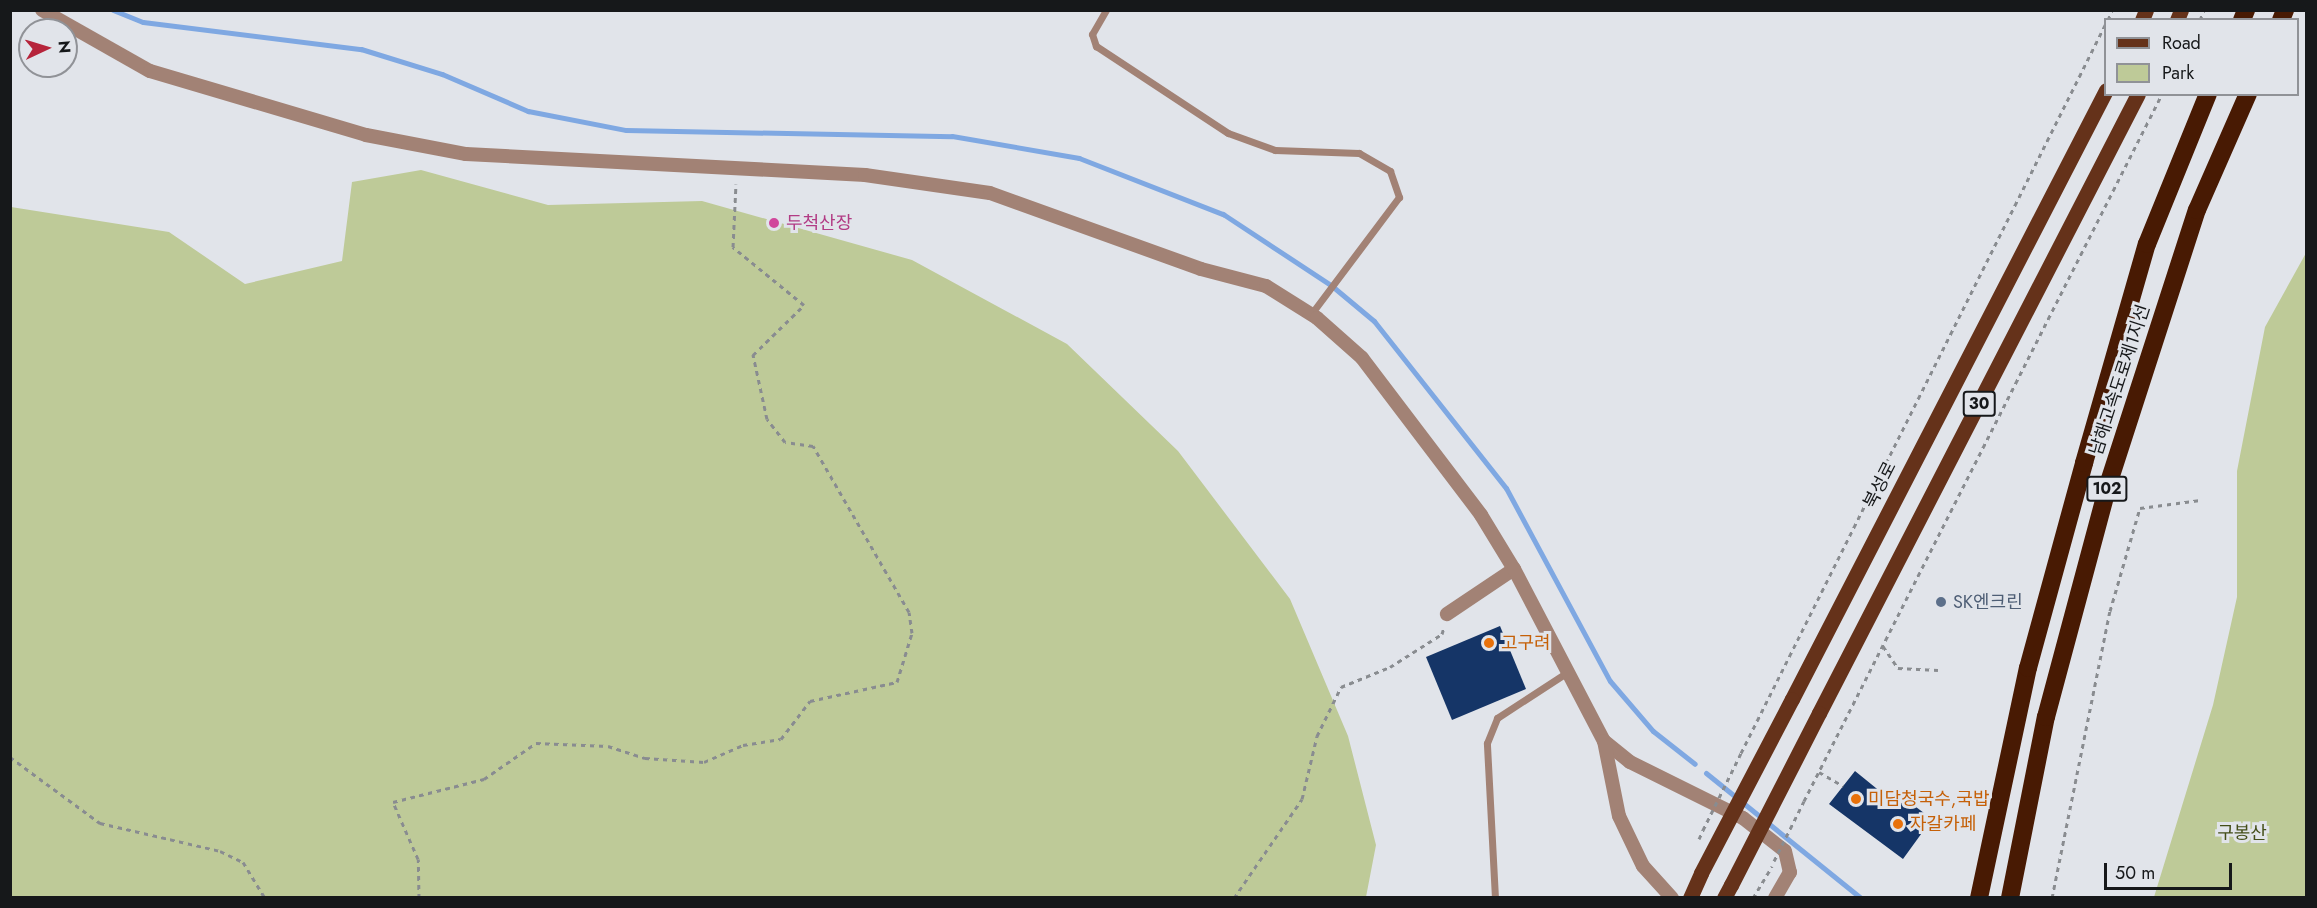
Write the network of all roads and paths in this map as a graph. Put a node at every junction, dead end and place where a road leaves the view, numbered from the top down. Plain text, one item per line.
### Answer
1 (42, 10) edge
2 (1106, 10) edge
3 (2104, 27) edge
4 (2104, 94) edge
5 (2137, 96) edge
6 (2161, 96) edge
7 (2207, 96) edge
8 (2247, 96) edge
9 (739, 172) junction
10 (1314, 309) junction
11 (2200, 500) dead end
12 (1514, 569) junction
13 (1447, 614) joint
14 (1883, 646) junction
15 (1938, 670) dead end
16 (1566, 673) junction
17 (1604, 741) junction
18 (10, 757) edge
19 (1819, 772) junction
20 (1843, 786) dead end
21 (1703, 830) dead end
22 (1728, 891) edge
23 (265, 897) edge
24 (419, 897) edge
25 (1234, 897) edge
26 (1495, 897) edge
27 (1672, 897) edge
28 (1690, 897) edge
29 (1753, 897) edge
30 (1775, 897) edge
31 (1979, 897) edge
32 (2010, 897) edge
33 (2052, 897) edge

1 - 9 street
2 - 10 lane
3 - 21 path, bridge
4 - 28 main road, 북성로 / 30, bridge
5 - 22 main road, 30, bridge
6 - 14 path
7 - 31 highway, 남해고속도로제1지선 / 102
8 - 32 highway, 남해고속도로제1지선 / 102
9 - 10 street
9 - 24 path
10 - 12 street
11 - 33 path
12 - 13 street
12 - 16 street
13 - 25 path
14 - 15 path
14 - 19 path
16 - 17 street
16 - 26 lane
17 - 27 street
17 - 30 street
18 - 23 path
19 - 20 path
19 - 29 path, bridge

